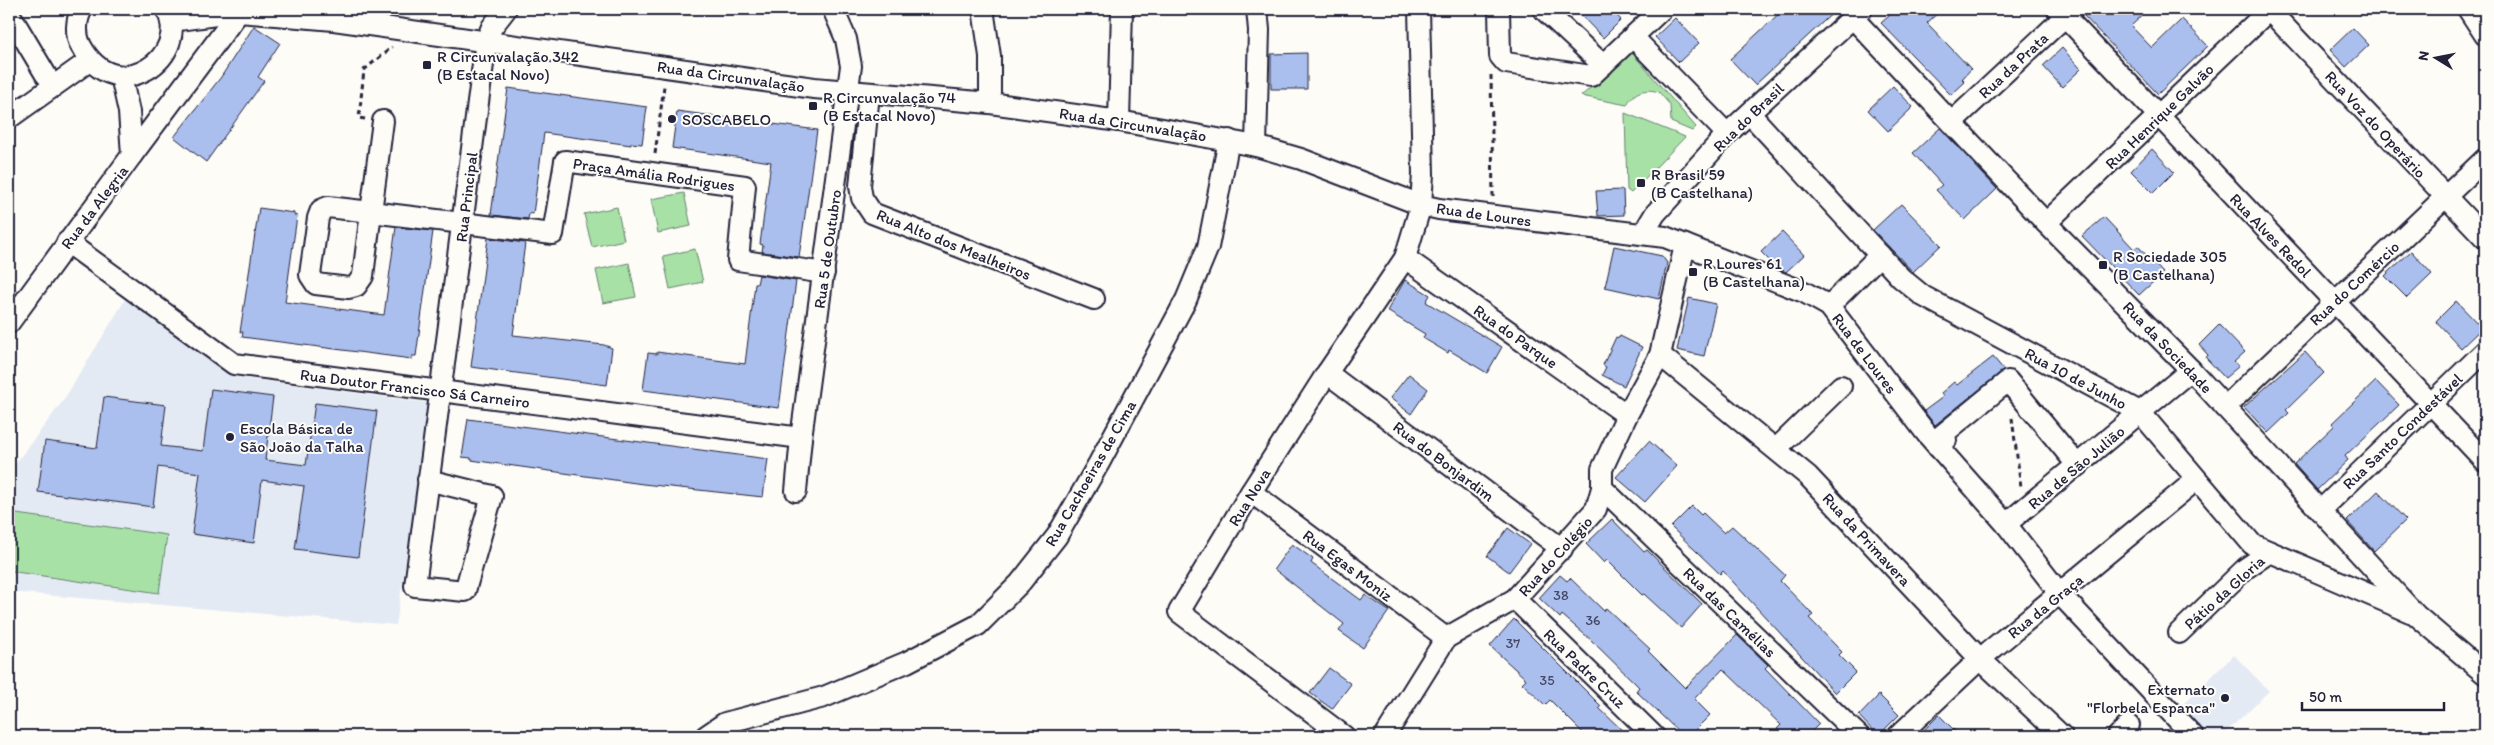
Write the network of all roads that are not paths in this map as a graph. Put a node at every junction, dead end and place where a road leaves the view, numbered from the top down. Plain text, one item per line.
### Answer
1 (506, 9) edge
2 (833, 9) edge
3 (983, 9) edge
4 (1122, 9) edge
5 (1257, 9) edge
6 (1419, 9) edge
7 (1499, 9) edge
8 (1543, 9) edge
9 (1662, 9) edge
10 (2269, 9) edge
11 (2468, 9) edge
12 (76, 10) edge
13 (240, 10) edge
14 (2065, 11) edge
15 (9, 13) edge
16 (1858, 13) edge
17 (339, 14) edge
18 (169, 15) edge
19 (2485, 35) edge
20 (1633, 37) junction
21 (486, 42) junction
22 (89, 60) junction
23 (1602, 65) junction
24 (46, 75) dead end
25 (120, 76) junction
26 (848, 91) junction
27 (869, 93) junction
28 (990, 102) junction
29 (1750, 114) junction
30 (9, 118) edge
31 (2158, 118) junction
32 (383, 121) road end
33 (1119, 121) junction
34 (1952, 121) junction
35 (1727, 134) junction
36 (1229, 140) junction
37 (1256, 146) junction
38 (132, 155) junction
39 (2485, 159) edge
40 (1318, 166) joint
41 (2445, 197) junction
42 (1421, 205) junction
43 (2046, 222) junction
44 (463, 224) junction
45 (1643, 234) junction
46 (2485, 238) edge
47 (67, 242) junction
48 (1685, 245) junction
49 (1880, 255) junction
50 (1405, 258) junction
51 (824, 273) junction
52 (1094, 299) dead end
53 (2334, 301) junction
54 (1829, 306) junction
55 (9, 324) edge
56 (2485, 351) edge
57 (1660, 355) junction
58 (2191, 370) junction
59 (1327, 373) junction
60 (1841, 386) dead end
61 (440, 391) junction
62 (2430, 402) junction
63 (2225, 407) junction
64 (2140, 412) junction
65 (1627, 415) junction
66 (800, 438) junction
67 (1938, 447) junction
68 (1776, 450) junction
69 (2485, 460) edge
70 (2078, 466) junction
71 (428, 480) junction
72 (2196, 480) junction
73 (1602, 488) junction
74 (796, 491) dead end
75 (1251, 492) junction
76 (2320, 511) junction
77 (2006, 524) junction
78 (1562, 549) junction
79 (2270, 552) junction
80 (2060, 594) junction
81 (1515, 600) junction
82 (2416, 615) junction
83 (2179, 633) dead end
84 (1446, 638) junction
85 (1980, 659) junction
86 (2485, 674) edge
87 (706, 736) edge
88 (1344, 736) edge
89 (1385, 736) edge
90 (1654, 736) edge
91 (1858, 736) edge
92 (1898, 736) edge
93 (2062, 736) edge
94 (2194, 736) edge

1 - 21 street, Rua Principal
2 - 26 street, Rua 5 de Outubro
3 - 28 street
4 - 33 street
5 - 37 street
6 - 42 street, Rua Nova
7 - 23 street
8 - 23 street
9 - 20 street
10 - 31 street, Rua Henrique Galvão
10 - 41 street, Rua Voz do Operário
11 - 19 street
12 - 22 street
13 - 17 street, Rua da Circunvalação
13 - 18 street, Rua da Circunvalação
13 - 38 street
14 - 31 street, Rua Alves Redol
14 - 34 street, Rua da Prata
15 - 24 street
16 - 29 street, Rua do Brasil
16 - 34 street, Rua da Sociedade
17 - 21 street, Rua da Circunvalação
18 - 25 street
20 - 23 street
20 - 35 street
21 - 26 street, Rua da Circunvalação
21 - 44 street, Rua Principal
22 - 25 street
22 - 30 street
25 - 38 street, Rua da Alegria
26 - 27 street, Rua da Circunvalação
26 - 51 street, Rua 5 de Outubro
27 - 28 street, Rua da Circunvalação
27 - 52 street, Rua Alto dos Mealheiros
28 - 33 street, Rua da Circunvalação
29 - 35 street, Rua do Brasil
29 - 49 street, Rua 10 de Junho
31 - 43 street, Rua Henrique Galvão
31 - 53 street, Rua Alves Redol
32 - 44 street
33 - 36 street, Rua da Circunvalação
34 - 43 street, Rua da Sociedade
35 - 45 street, Rua do Brasil
36 - 37 street, Rua da Circunvalação
36 - 87 street, Rua Cachoeiras de Cima
37 - 40 street, Rua da Circunvalação
38 - 47 street, Rua da Alegria
39 - 41 street, Rua do Comércio
40 - 42 street, Rua de Loures
41 - 46 street, Rua Voz do Operário
41 - 53 street, Rua do Comércio
42 - 45 street, Rua de Loures
42 - 50 street, Rua Nova
43 - 58 street, Rua da Sociedade
44 - 51 street, Praça Amália Rodrigues
44 - 61 street, Rua Principal
45 - 48 street, Rua de Loures
47 - 55 street, Rua da Alegria
47 - 61 street, Rua Doutor Francisco Sá Carneiro
48 - 54 street, Rua de Loures
48 - 57 street, Rua do Colégio
49 - 54 street
49 - 64 street, Rua 10 de Junho
50 - 59 street, Rua Nova
50 - 65 street, Rua do Parque
51 - 66 street, Rua 5 de Outubro
53 - 62 street, Rua Alves Redol
53 - 63 street, Rua do Comércio
54 - 67 street, Rua de Loures
56 - 62 street, Rua Santo Condestável
57 - 65 street, Rua do Colégio
57 - 68 street, Rua da Primavera
58 - 63 street, Rua da Sociedade
58 - 64 street, Rua de São Julião
59 - 75 street, Rua Nova
59 - 78 street, Rua do Bonjardim
60 - 68 street
61 - 66 street, Rua Doutor Francisco Sá Carneiro
61 - 71 street, Rua Principal
62 - 69 street, Rua Alves Redol
62 - 76 street, Rua Santo Condestável
63 - 76 street, Rua da Sociedade
64 - 70 street, Rua de São Julião
64 - 72 street, Rua 10 de Junho
65 - 73 street, Rua do Colégio
66 - 74 street, Rua 5 de Outubro
67 - 70 street
67 - 77 street, Rua de Loures
68 - 85 street, Rua da Primavera
70 - 77 street, Rua de São Julião
71 - 71 street, Rua Principal
72 - 79 street, Rua 10 de Junho
72 - 80 street, Rua da Graça
73 - 78 street, Rua do Colégio
73 - 91 street, Rua das Camélias
75 - 84 street, Rua Egas Moniz
75 - 88 street, Rua Nova
76 - 82 street, Rua da Sociedade
77 - 80 street, Rua de Loures
78 - 81 street, Rua do Colégio
79 - 82 street, Rua 10 de Junho
79 - 83 street, Pátio da Gloria
80 - 85 street, Rua da Graça
80 - 94 street, Rua de Loures
81 - 84 street, Rua do Colégio
81 - 90 street, Rua Padre Cruz
82 - 86 street, Rua da Sociedade
84 - 89 street, Rua do Colégio
85 - 92 street, Rua da Graça
85 - 93 street, Rua da Primavera

